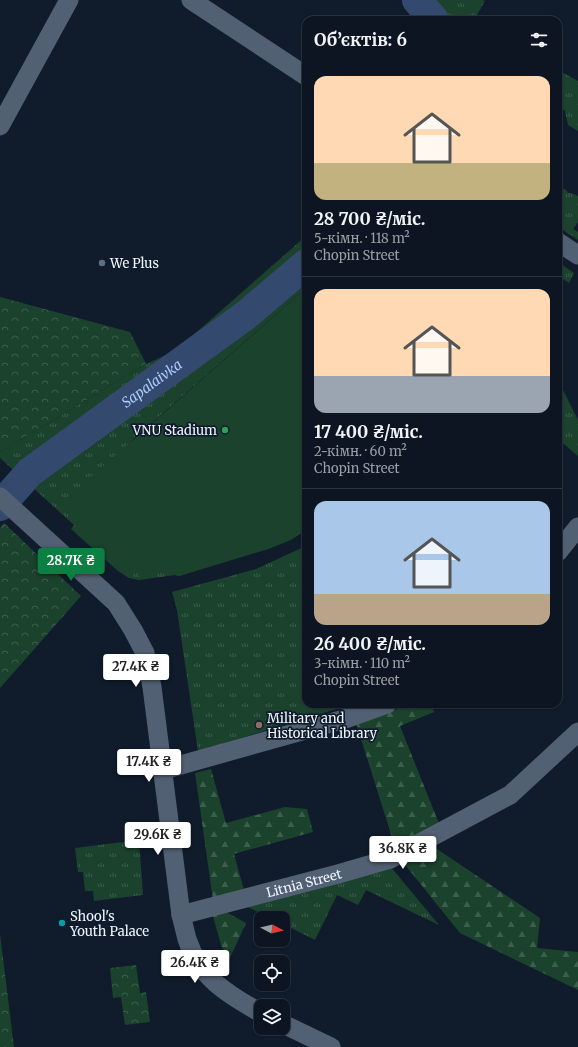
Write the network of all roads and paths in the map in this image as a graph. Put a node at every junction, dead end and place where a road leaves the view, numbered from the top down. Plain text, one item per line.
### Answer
1 (69, 0) edge
2 (191, 0) edge
3 (302, 73) edge
4 (0, 126) edge
5 (562, 245) edge
6 (578, 255) edge
7 (0, 497) edge
8 (578, 527) edge
9 (562, 547) edge
10 (376, 708) edge
11 (578, 732) edge
12 (163, 770) junction
13 (181, 915) junction
14 (254, 1009) edge
15 (290, 1027) edge
16 (331, 1047) edge

1 - 4 street
2 - 3 street
5 - 6 street
7 - 12 street
8 - 9 street
10 - 12 street
11 - 13 street, Litnia Street
12 - 13 street
13 - 14 street
15 - 16 street

